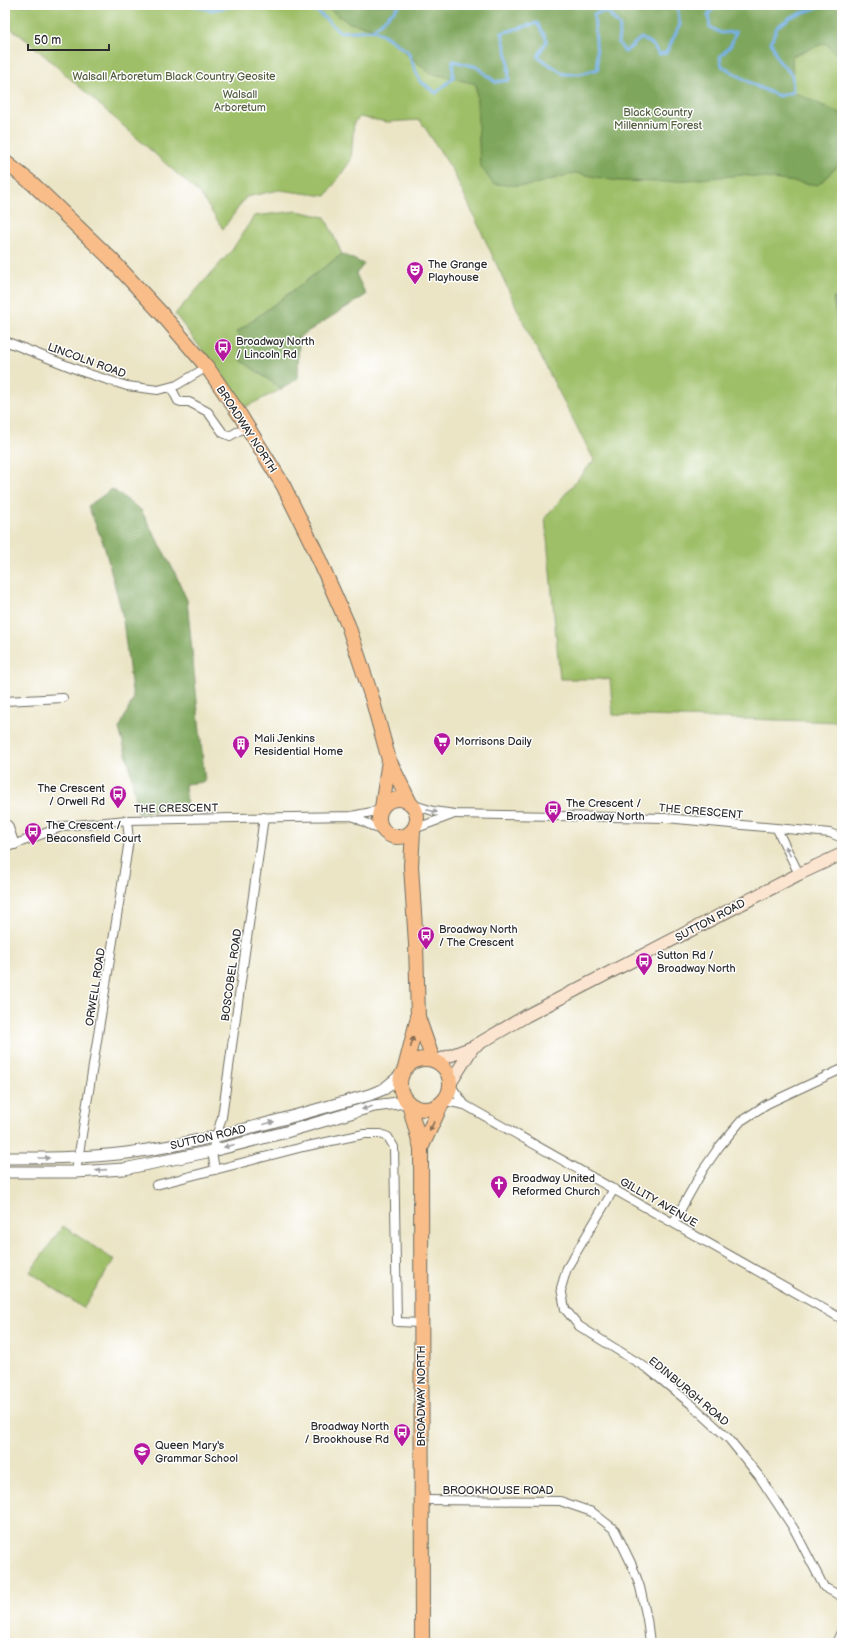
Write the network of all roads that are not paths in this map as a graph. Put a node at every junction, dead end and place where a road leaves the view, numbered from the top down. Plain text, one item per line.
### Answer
1 (5, 162) edge
2 (5, 341) edge
3 (206, 367) junction
4 (171, 387) junction
5 (246, 426) junction
6 (63, 698) dead end
7 (5, 701) edge
8 (389, 760) junction
9 (410, 803) junction
10 (381, 809) junction
11 (455, 814) junction
12 (352, 816) junction
13 (264, 817) junction
14 (127, 820) junction
15 (8, 825) dead end
16 (777, 828) junction
17 (414, 830) junction
18 (389, 834) junction
19 (842, 838) edge
20 (15, 845) junction
21 (5, 848) edge
22 (842, 854) edge
23 (411, 866) junction
24 (799, 874) junction
25 (418, 1017) junction
26 (473, 1047) junction
27 (435, 1060) junction
28 (842, 1069) edge
29 (403, 1071) junction
30 (451, 1084) junction
31 (443, 1102) junction
32 (407, 1103) junction
33 (465, 1104) junction
34 (216, 1136) junction
35 (421, 1148) junction
36 (212, 1150) junction
37 (5, 1158) edge
38 (78, 1158) junction
39 (215, 1170) junction
40 (5, 1172) edge
41 (76, 1172) junction
42 (156, 1185) dead end
43 (614, 1189) junction
44 (673, 1223) junction
45 (842, 1319) edge
46 (421, 1323) junction
47 (422, 1500) junction
48 (842, 1597) edge
49 (842, 1630) edge
50 (422, 1643) edge
51 (650, 1643) edge
52 (836, 1643) edge

1 - 3 highway, BROADWAY NORTH
2 - 4 street, LINCOLN ROAD
3 - 4 street, LINCOLN ROAD
3 - 5 highway, BROADWAY NORTH
4 - 5 street
5 - 8 highway, BROADWAY NORTH
6 - 7 street
8 - 9 highway, BROADWAY NORTH
8 - 10 highway, BROADWAY NORTH
9 - 10 highway
9 -> 11 street, THE CRESCENT
9 - 17 highway
10 - 12 street, THE CRESCENT
10 - 18 highway
11 - 16 street, THE CRESCENT
11 - 17 street, THE CRESCENT
12 - 13 street, THE CRESCENT
12 - 18 street, THE CRESCENT
13 - 14 street, THE CRESCENT
13 - 34 street, BOSCOBEL ROAD
14 - 20 street, THE CRESCENT
14 - 38 street, ORWELL ROAD
15 - 20 street
16 - 19 street, THE CRESCENT
24 -> 16 street
17 - 18 highway
17 - 23 highway
18 - 23 highway
20 - 21 street, THE CRESCENT
22 - 24 main road, SUTTON ROAD
23 - 25 highway
24 - 26 main road, SUTTON ROAD
25 - 27 highway
29 -> 25 highway
26 - 27 main road, SUTTON ROAD
26 - 30 main road, SUTTON ROAD
27 - 29 highway
27 - 30 highway
28 - 44 street
29 - 32 highway
34 -> 29 street, SUTTON ROAD
30 - 31 highway
30 - 33 street, GILLITY AVENUE
31 - 32 highway
31 - 33 street, GILLITY AVENUE
31 -> 35 highway, BROADWAY NORTH
32 - 35 highway, BROADWAY NORTH
32 -> 36 street, SUTTON ROAD
33 - 43 street, GILLITY AVENUE
34 - 36 street, BOSCOBEL ROAD
34 - 38 street, SUTTON ROAD
35 - 46 highway, BROADWAY NORTH
36 - 39 street
36 -> 41 street, SUTTON ROAD
37 -> 38 street, SUTTON ROAD
38 - 41 street, ORWELL ROAD
39 - 42 street
39 - 46 street
40 - 41 street, SUTTON ROAD
43 - 44 street, GILLITY AVENUE
43 - 48 street, EDINBURGH ROAD
44 - 45 street, GILLITY AVENUE
46 - 47 highway, BROADWAY NORTH
47 - 50 highway, BROADWAY NORTH
47 - 51 street, BROOKHOUSE ROAD
49 - 52 street

